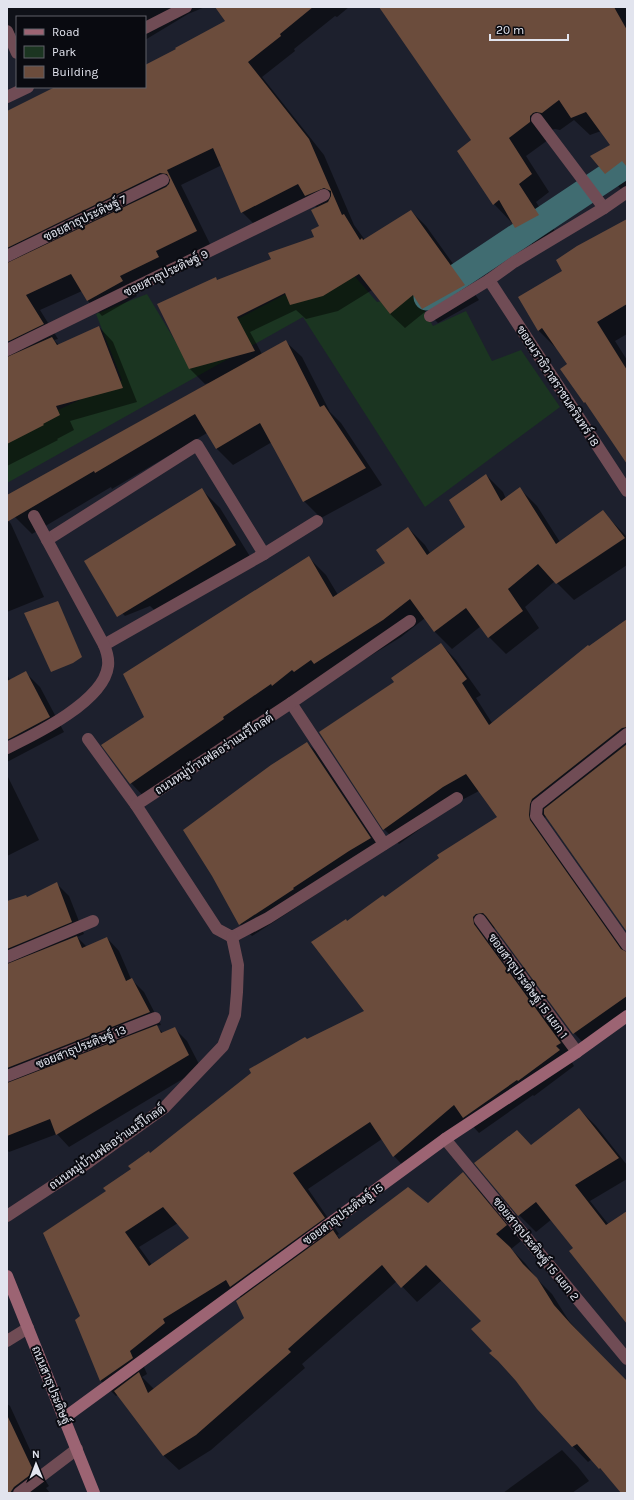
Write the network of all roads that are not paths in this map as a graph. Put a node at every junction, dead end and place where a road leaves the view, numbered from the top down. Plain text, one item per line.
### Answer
1 (186, 7) edge
2 (146, 27) edge
3 (7, 31) edge
4 (16, 51) edge
5 (26, 88) edge
6 (7, 97) edge
7 (536, 118) dead end
8 (163, 180) dead end
9 (627, 192) edge
10 (324, 195) dead end
11 (604, 208) junction
12 (7, 256) edge
13 (489, 280) junction
14 (430, 316) dead end
15 (7, 350) edge
16 (627, 491) edge
17 (34, 516) dead end
18 (317, 521) dead end
19 (47, 540) junction
20 (264, 554) junction
21 (410, 621) dead end
22 (104, 645) junction
23 (292, 703) junction
24 (627, 734) edge
25 (88, 739) dead end
26 (7, 748) edge
27 (457, 798) dead end
28 (136, 805) junction
29 (384, 844) junction
30 (480, 920) dead end
31 (93, 921) dead end
32 (232, 937) junction
33 (627, 945) edge
34 (7, 957) edge
35 (627, 1016) edge
36 (155, 1018) dead end
37 (577, 1052) junction
38 (7, 1076) edge
39 (445, 1139) junction
40 (7, 1216) edge
41 (7, 1276) edge
42 (28, 1328) junction
43 (7, 1341) edge
44 (627, 1359) edge
45 (64, 1418) junction
46 (77, 1449) junction
47 (19, 1493) edge
48 (94, 1493) edge

1 - 2 street
3 - 4 street
5 - 6 street
7 - 11 street
8 - 12 street, ซอยสาธุประดิษฐ์ 7
9 - 11 street
10 - 15 street, ซอยสาธุประดิษฐ์ 9
11 - 13 street
13 - 14 street
13 - 16 street, ซอยนราธิวาสราชนครินทร์ 18
17 - 19 street
18 - 20 street
19 - 20 street
19 - 22 street
20 - 22 street
21 - 23 street, ถนนหมู่บ้านฟลอร่าแมรีโกลด์
22 - 26 street
23 - 28 street, ถนนหมู่บ้านฟลอร่าแมรีโกลด์
23 - 29 street
24 - 33 street
25 - 28 street
27 - 29 street
28 - 32 street
29 - 32 street
30 - 37 street, ซอยสาธุประดิษฐ์ 15 แยก 1
31 - 34 street
32 - 40 street, ถนนหมู่บ้านฟลอร่าแมรีโกลด์
35 - 37 street, ซอยสาธุประดิษฐ์ 15
36 - 38 street, ซอยสาธุประดิษฐ์ 13
37 - 39 street, ซอยสาธุประดิษฐ์ 15
39 - 44 street, ซอยสาธุประดิษฐ์ 15 แยก 2
39 - 45 street, ซอยสาธุประดิษฐ์ 15
41 - 42 street, ถนนสาธุประดิษฐ์
42 - 43 street
42 - 45 street, ถนนสาธุประดิษฐ์
45 - 46 street, ถนนสาธุประดิษฐ์
46 - 47 street
46 - 48 street, ถนนสาธุประดิษฐ์

